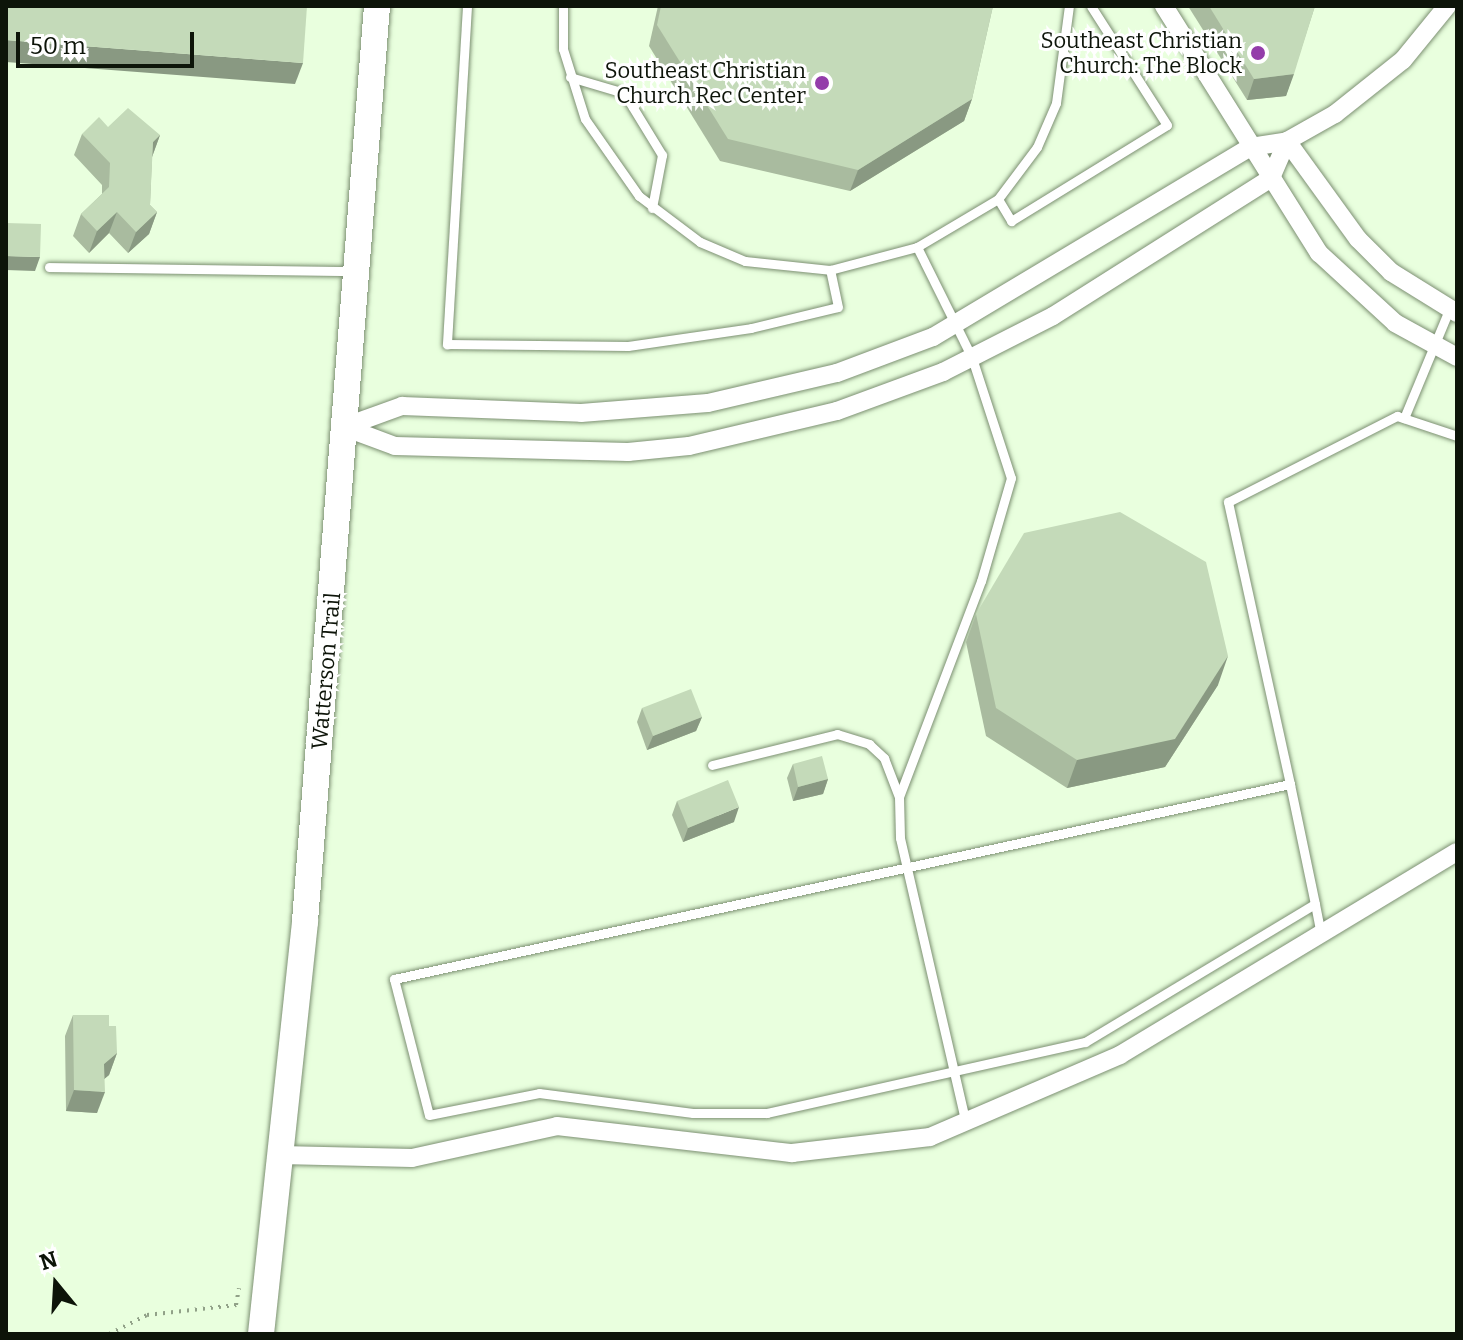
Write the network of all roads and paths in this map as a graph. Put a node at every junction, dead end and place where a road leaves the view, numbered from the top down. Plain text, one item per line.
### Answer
1 (377, 6) edge
2 (467, 6) edge
3 (563, 6) edge
4 (1069, 6) edge
5 (1091, 6) edge
6 (1164, 6) edge
7 (1447, 6) edge
8 (570, 77) junction
9 (1287, 141) junction
10 (1251, 147) junction
11 (1271, 178) junction
12 (998, 199) junction
13 (652, 208) junction
14 (917, 247) junction
15 (49, 267) dead end
16 (830, 270) junction
17 (357, 271) junction
18 (1453, 312) edge
19 (957, 325) junction
20 (1433, 348) junction
21 (1457, 357) edge
22 (972, 358) junction
23 (1404, 418) junction
24 (344, 427) junction
25 (1457, 436) edge
26 (712, 765) dead end
27 (1290, 784) junction
28 (899, 797) junction
29 (1457, 852) edge
30 (907, 869) junction
31 (1315, 904) junction
32 (1321, 937) junction
33 (954, 1073) junction
34 (966, 1124) junction
35 (280, 1155) junction
36 (240, 1275) dead end
37 (109, 1334) edge
38 (261, 1334) edge

1 - 17 main road, Watterson Trail
2 - 16 lane
3 - 8 lane
4 - 12 lane
5 - 12 lane
6 - 10 street
7 - 9 street
8 - 13 lane
8 - 13 lane
9 - 10 street
9 - 11 street
9 - 18 street
10 - 11 street
10 - 19 street
11 - 20 street
11 - 22 street
12 - 14 lane
13 - 16 lane
14 - 16 lane
14 - 19 lane
15 - 17 lane
17 - 24 main road, Watterson Trail
18 - 20 lane
19 - 22 lane
19 - 24 street
20 - 21 street
20 - 23 lane
22 - 24 street
22 - 28 lane
23 - 25 lane
23 - 27 lane
24 - 35 main road, Watterson Trail
26 - 28 lane
27 - 30 lane
27 - 31 lane
28 - 30 lane
29 - 32 street
30 - 33 lane
30 - 33 lane
31 - 32 lane
31 - 33 lane
32 - 34 street
33 - 34 lane
34 - 35 street
35 - 38 main road, Watterson Trail
36 - 37 path

